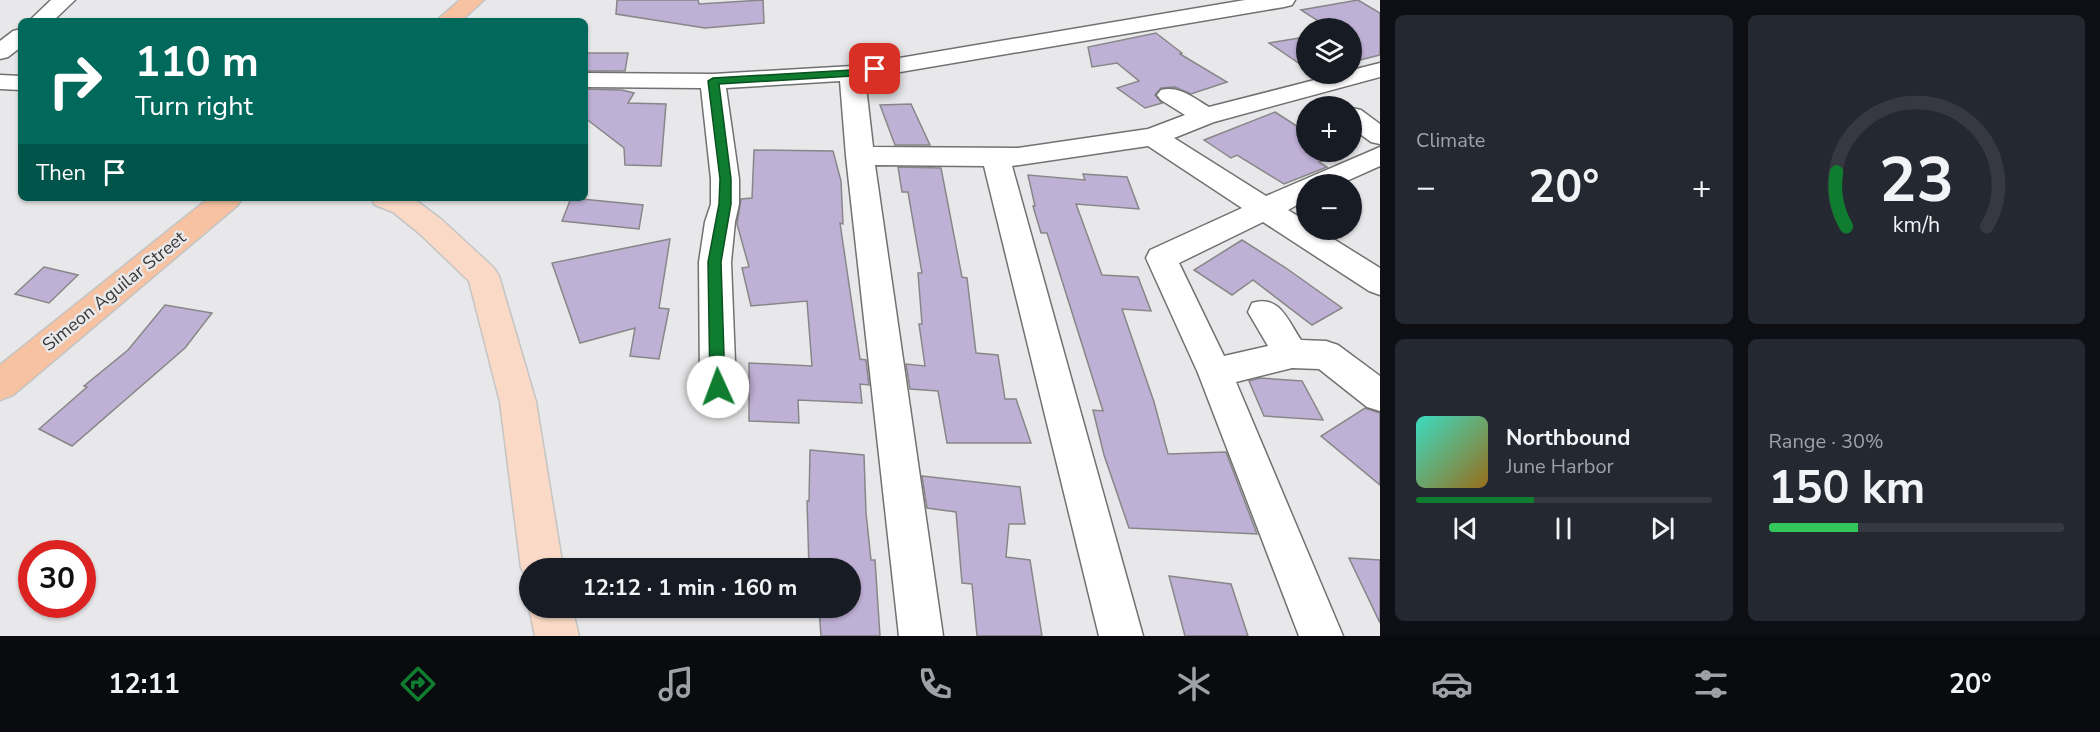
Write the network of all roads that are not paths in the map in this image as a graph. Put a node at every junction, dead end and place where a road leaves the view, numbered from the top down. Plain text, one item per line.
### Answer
1 (64, 0) edge
2 (473, 0) edge
3 (1284, 0) edge
4 (1247, 2) edge
5 (43, 18) edge
6 (451, 18) edge
7 (18, 38) edge
8 (0, 52) edge
9 (1380, 70) edge
10 (852, 73) junction
11 (588, 80) edge
12 (713, 81) junction
13 (0, 82) edge
14 (18, 83) edge
15 (1313, 89) junction
16 (1170, 95) dead end
17 (1323, 96) edge
18 (1205, 116) junction
19 (1362, 123) edge
20 (1380, 136) edge
21 (1153, 137) junction
22 (860, 156) junction
23 (1380, 156) edge
24 (996, 158) junction
25 (1339, 174) edge
26 (1296, 193) edge
27 (224, 201) edge
28 (392, 201) edge
29 (1262, 208) junction
30 (1380, 283) edge
31 (1264, 312) dead end
32 (1292, 354) junction
33 (1215, 373) junction
34 (0, 385) edge
35 (718, 387) dead end
36 (1380, 396) edge
37 (541, 558) edge
38 (553, 618) edge
39 (557, 636) edge
40 (921, 636) edge
41 (1120, 636) edge
42 (1321, 636) edge

1 - 5 street
2 - 6 highway
3 - 4 street
4 - 10 street
7 - 8 street
9 - 15 street
10 - 12 street
10 - 22 street
11 - 12 street
12 - 35 street
13 - 14 street
15 - 17 street
15 - 18 street
16 - 18 street
18 - 21 street
19 - 20 street
21 - 24 street
21 - 29 street
22 - 24 street
22 - 40 street
23 - 25 street
24 - 41 street
26 - 29 street
27 - 34 highway, Simeon Aguilar Street
28 - 37 main road
29 - 30 street
29 - 33 street
31 - 32 street
32 - 33 street
32 - 36 street
33 - 42 street
38 - 39 main road

